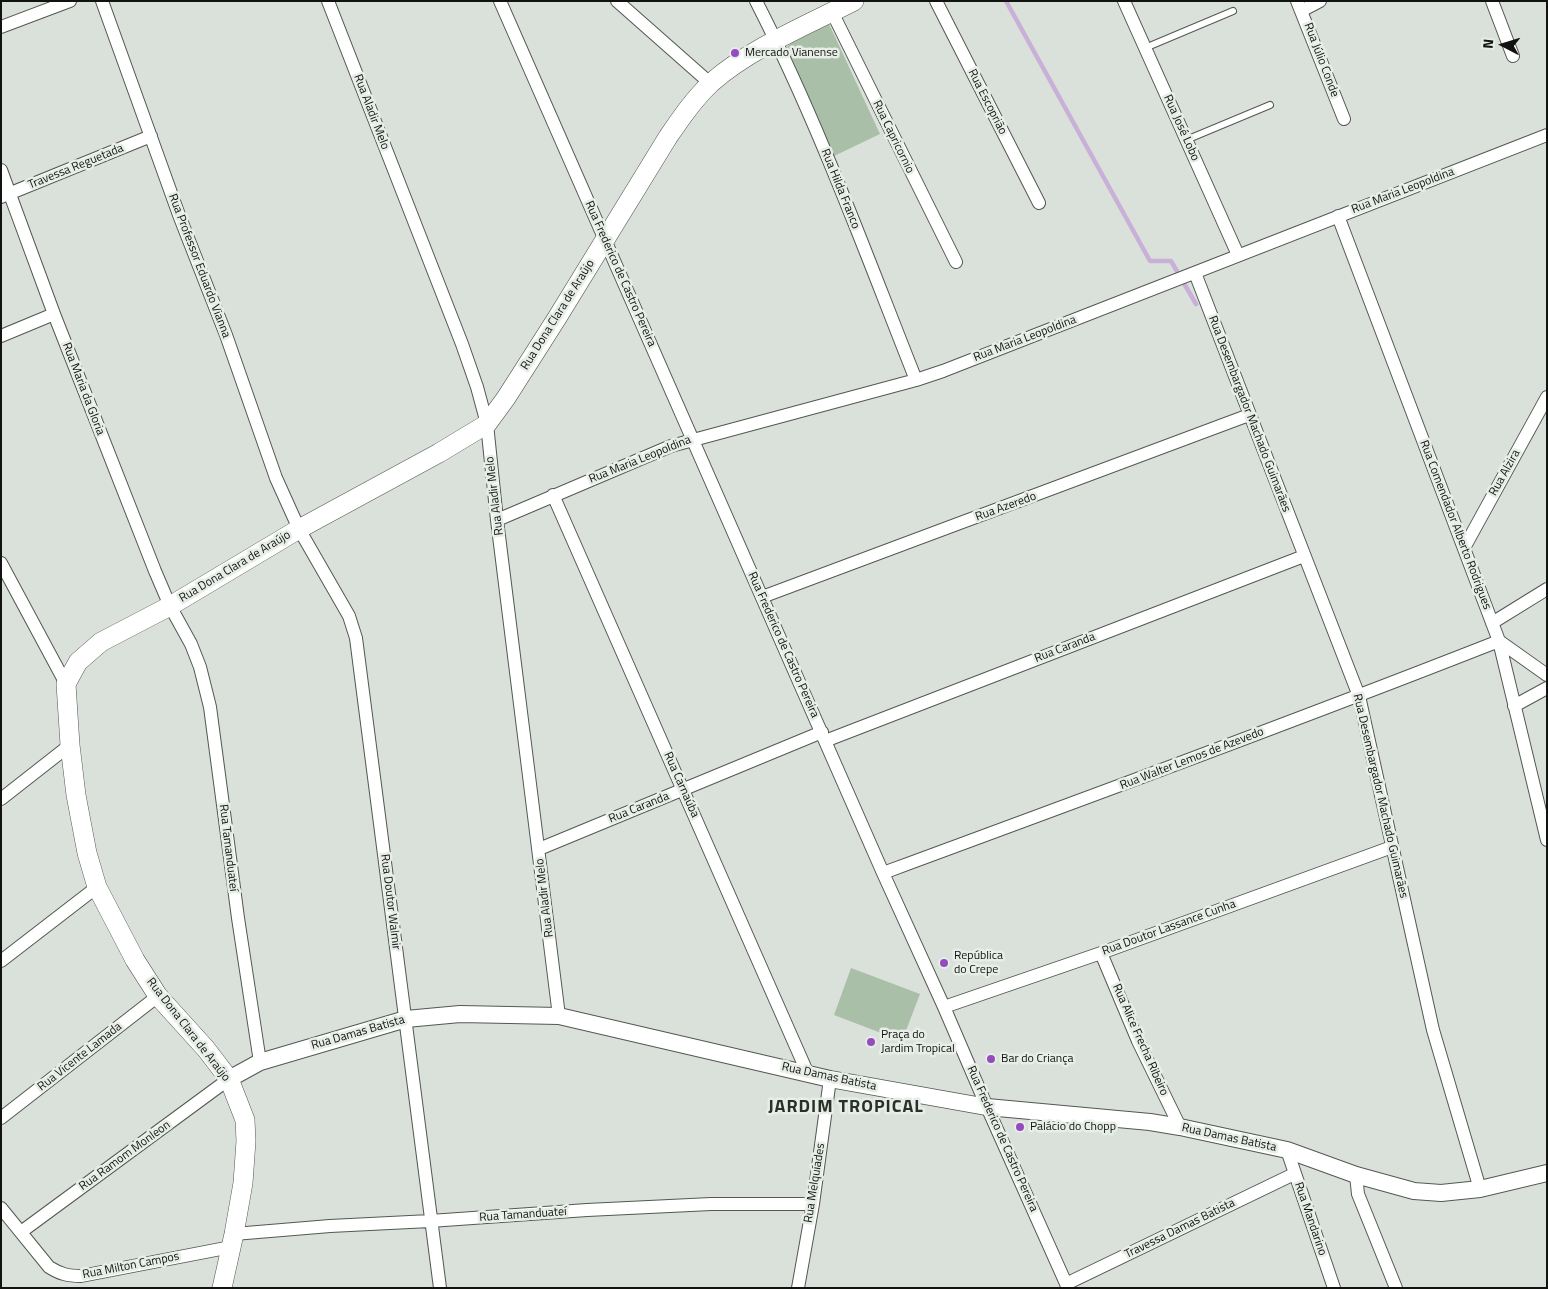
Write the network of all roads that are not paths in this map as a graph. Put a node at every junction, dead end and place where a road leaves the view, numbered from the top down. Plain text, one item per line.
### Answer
1 (70, 1) edge
2 (102, 1) edge
3 (328, 1) edge
4 (500, 1) edge
5 (617, 1) edge
6 (756, 1) edge
7 (854, 1) edge
8 (936, 1) edge
9 (1124, 1) edge
10 (1320, 1) edge
11 (1492, 1) edge
12 (1299, 6) edge
13 (1233, 10) dead end
14 (832, 12) junction
15 (1, 27) edge
16 (777, 41) junction
17 (1145, 48) junction
18 (1513, 56) dead end
19 (711, 84) junction
20 (1270, 105) dead end
21 (1344, 119) dead end
22 (1547, 135) edge
23 (151, 136) junction
24 (1186, 140) junction
25 (1, 170) edge
26 (6, 196) edge
27 (1038, 203) dead end
28 (1338, 216) junction
29 (605, 239) junction
30 (1238, 256) junction
31 (956, 262) dead end
32 (1193, 273) junction
33 (54, 314) junction
34 (1, 336) edge
35 (916, 380) junction
36 (1547, 397) edge
37 (1249, 415) junction
38 (487, 424) junction
39 (693, 439) junction
40 (553, 495) junction
41 (497, 520) junction
42 (299, 529) junction
43 (1464, 548) junction
44 (1304, 556) junction
45 (1, 562) edge
46 (1547, 589) edge
47 (762, 597) junction
48 (170, 606) junction
49 (1492, 623) junction
50 (1499, 641) junction
51 (1547, 674) edge
52 (66, 684) junction
53 (1547, 688) edge
54 (1358, 696) junction
55 (1514, 706) junction
56 (824, 736) junction
57 (70, 745) junction
58 (683, 790) junction
59 (1, 799) edge
60 (1547, 840) edge
61 (1392, 847) junction
62 (539, 849) junction
63 (884, 873) junction
64 (97, 887) junction
65 (1101, 953) junction
66 (1, 961) edge
67 (158, 996) junction
68 (944, 1007) junction
69 (559, 1016) junction
70 (406, 1019) junction
71 (260, 1062) junction
72 (808, 1074) junction
73 (229, 1079) junction
74 (830, 1079) junction
75 (987, 1107) junction
76 (1, 1118) edge
77 (1180, 1127) junction
78 (1287, 1150) junction
79 (1547, 1173) edge
80 (1294, 1174) junction
81 (1356, 1175) junction
82 (1480, 1189) junction
83 (813, 1204) junction
84 (1, 1208) edge
85 (430, 1221) junction
86 (21, 1232) junction
87 (232, 1240) junction
88 (1067, 1286) edge
89 (222, 1288) edge
90 (440, 1288) edge
91 (798, 1288) edge
92 (1334, 1288) edge
93 (1396, 1288) edge

1 - 15 street
2 - 23 street, Rua Professor Eduardo Vianna
3 - 38 street, Rua Aladir Melo
4 - 29 street, Rua Frederico de Castro Pereira
5 - 19 street
6 - 16 street, Rua Hilda Franco
7 - 14 main road, Rua Dona Clara de Araújo
8 - 27 street, Rua Escoprião
9 - 17 street, Rua José Lobo
10 - 12 street
11 - 18 street
12 - 21 street, Rua Júlio Conde
13 - 17 lane
14 - 16 main road, Rua Dona Clara de Araújo
14 - 31 street, Rua Capricornio
16 - 19 main road, Rua Dona Clara de Araújo
16 - 35 street, Rua Hilda Franco
17 - 24 street, Rua José Lobo
19 - 29 main road, Rua Dona Clara de Araújo
20 - 24 lane
22 - 28 street, Rua Maria Leopoldina
23 - 26 street, Travessa Reguetada
23 - 42 street, Rua Professor Eduardo Vianna
24 - 30 street, Rua José Lobo
25 - 26 street, Rua Maria da Gloria
26 - 33 street, Rua Maria da Gloria
28 - 30 street, Rua Maria Leopoldina
28 - 43 street, Rua Comendador Alberto Rodrigues
29 - 38 main road, Rua Dona Clara de Araújo
29 - 39 street, Rua Frederico de Castro Pereira
30 - 32 street, Rua Maria Leopoldina
32 - 35 street, Rua Maria Leopoldina
32 - 37 street, Rua Desembargador Machado Guimarães
33 - 34 street
33 - 48 street, Rua Maria da Gloria
35 - 39 street, Rua Maria Leopoldina
36 - 43 street, Rua Alzira
37 - 44 street, Rua Desembargador Machado Guimarães
37 - 47 street, Rua Azeredo
38 - 41 street, Rua Aladir Melo
38 - 42 main road, Rua Dona Clara de Araújo
39 - 40 street, Rua Maria Leopoldina
39 - 47 street, Rua Frederico de Castro Pereira
40 - 41 street, Rua Maria Leopoldina
40 - 58 street, Rua Carnaúba
41 - 62 street, Rua Aladir Melo
42 - 48 main road, Rua Dona Clara de Araújo
42 - 70 street, Rua Doutor Walmir
43 - 49 street, Rua Comendador Alberto Rodrigues
44 - 54 street, Rua Desembargador Machado Guimarães
44 - 56 street, Rua Caranda
45 - 52 street
46 - 49 street
47 - 56 street, Rua Frederico de Castro Pereira
48 - 52 main road, Rua Dona Clara de Araújo
48 - 71 street, Rua Tamanduateí
49 - 50 street, Rua Comendador Alberto Rodrigues
50 - 51 street
50 - 54 street, Rua Walter Lemos de Azevedo
50 - 55 street, Rua Comendador Alberto Rodrigues
52 - 57 main road, Rua Dona Clara de Araújo
53 - 55 street
54 - 61 street, Rua Desembargador Machado Guimarães
54 - 63 street, Rua Walter Lemos de Azevedo
55 - 60 street, Rua Comendador Alberto Rodrigues
56 - 58 street, Rua Caranda
56 - 63 street, Rua Frederico de Castro Pereira
57 - 59 street
57 - 64 main road, Rua Dona Clara de Araújo
58 - 62 street, Rua Caranda
58 - 72 street, Rua Carnaúba
61 - 65 street, Rua Doutor Lassance Cunha
61 - 82 street, Rua Desembargador Machado Guimarães
62 - 69 street, Rua Aladir Melo
63 - 68 street, Rua Frederico de Castro Pereira
64 - 66 street
64 - 67 main road, Rua Dona Clara de Araújo
65 - 68 street, Rua Doutor Lassance Cunha
65 - 77 street, Rua Alice Frecha Ribeiro
67 - 73 main road, Rua Dona Clara de Araújo
67 - 76 street, Rua Vicente Lamada
68 - 75 street, Rua Frederico de Castro Pereira
69 - 70 street, Rua Damas Batista
69 - 72 street, Rua Damas Batista
70 - 71 street, Rua Damas Batista
70 - 85 street, Rua Doutor Walmir
71 - 73 street
72 - 74 street, Rua Damas Batista
73 - 86 street, Rua Ramom Monleon
73 - 87 main road, Rua Dona Clara de Araújo
74 - 75 street, Rua Damas Batista
74 - 83 street, Rua Melquíades
75 - 77 street, Rua Damas Batista
75 - 88 street, Rua Frederico de Castro Pereira
77 - 78 street, Rua Damas Batista
78 - 80 street, Rua Mandarino
78 - 81 street, Rua Damas Batista
79 - 82 street, Rua Damas Batista
80 - 88 street, Travessa Damas Batista
80 - 92 street, Rua Mandarino
81 - 82 street, Rua Damas Batista
81 - 93 street
83 - 85 street, Rua Tamanduateí
83 - 91 street, Rua Melquíades
84 - 86 street, Rua Milton Campos
85 - 87 street, Rua Tamanduateí
85 - 90 street, Rua Doutor Walmir
86 - 87 street, Rua Milton Campos
87 - 89 main road, Rua Dona Clara de Araújo

